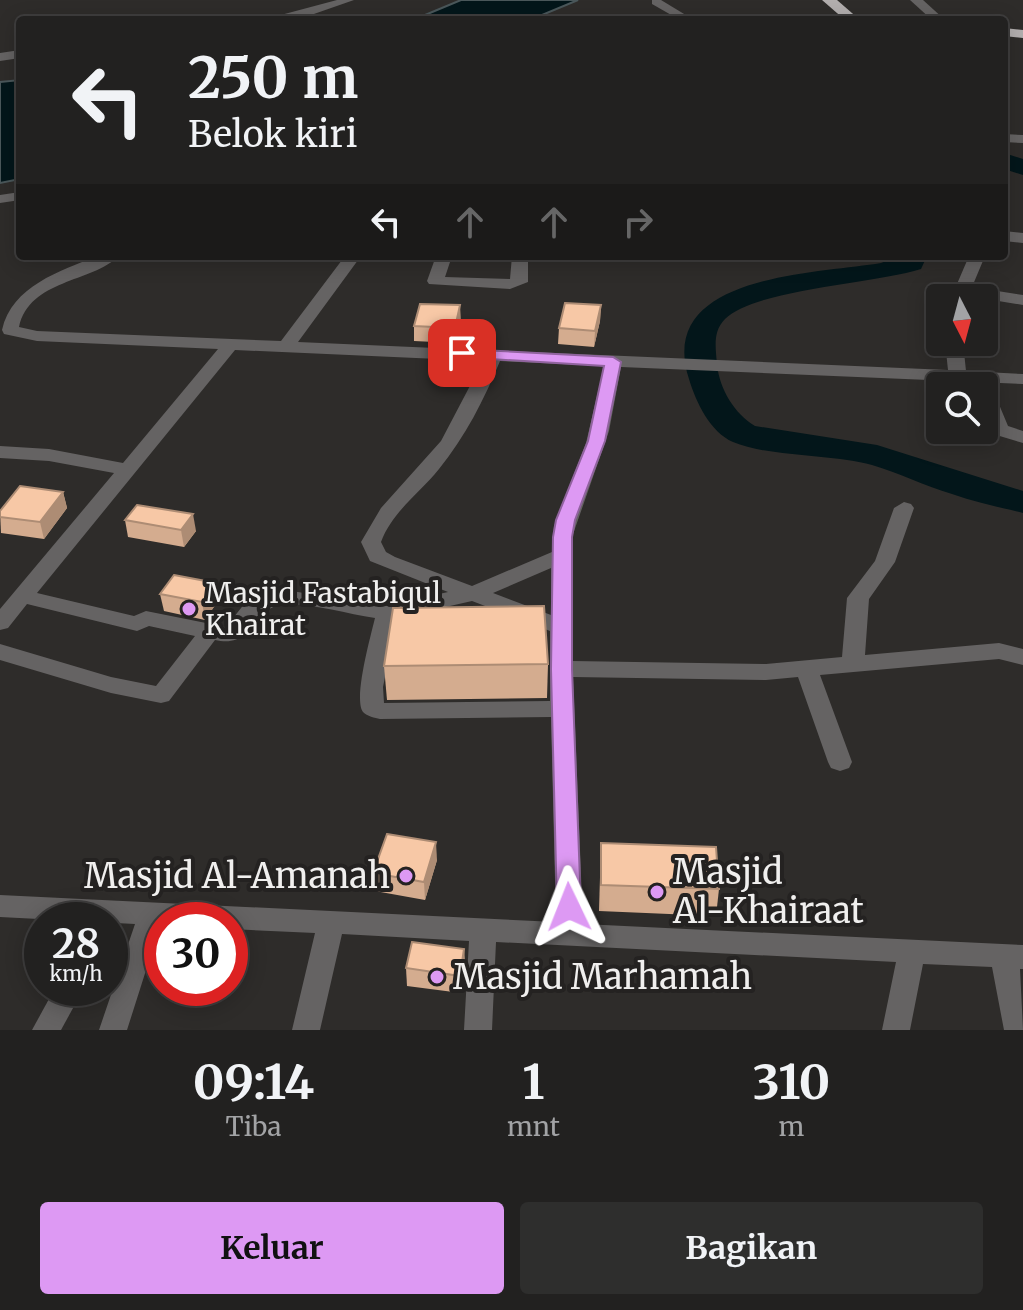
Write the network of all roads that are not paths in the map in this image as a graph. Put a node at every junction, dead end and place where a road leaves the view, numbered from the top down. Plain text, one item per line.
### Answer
1 (348, 0) edge
2 (829, 0) edge
3 (916, 0) edge
4 (656, 1) edge
5 (290, 16) edge
6 (681, 16) edge
7 (848, 16) edge
8 (934, 16) edge
9 (102, 260) edge
10 (350, 260) edge
11 (443, 260) edge
12 (520, 260) edge
13 (975, 260) edge
14 (964, 284) edge
15 (998, 298) edge
16 (1023, 300) edge
17 (232, 343) junction
18 (287, 345) junction
19 (494, 355) junction
20 (613, 362) junction
21 (926, 375) edge
22 (1023, 379) edge
23 (998, 382) edge
24 (998, 425) edge
25 (1023, 437) edge
26 (0, 452) edge
27 (126, 469) junction
28 (904, 508) dead end
29 (561, 556) junction
30 (472, 594) junction
31 (22, 596) junction
32 (387, 613) junction
33 (0, 623) edge
34 (562, 627) junction
35 (208, 634) junction
36 (0, 652) edge
37 (1023, 657) edge
38 (853, 666) junction
39 (561, 669) junction
40 (807, 669) junction
41 (563, 709) junction
42 (840, 762) dead end
43 (0, 906) edge
44 (24, 908) edge
45 (248, 918) edge
46 (331, 923) junction
47 (483, 932) junction
48 (570, 935) junction
49 (144, 936) edge
50 (912, 950) junction
51 (1014, 956) edge
52 (60, 1006) edge
53 (46, 1030) edge
54 (113, 1030) edge
55 (306, 1030) edge
56 (478, 1030) edge
57 (896, 1030) edge
58 (1018, 1030) edge

1 - 5 street
2 - 7 highway
3 - 8 street
4 - 6 street
9 - 17 street
10 - 18 street
11 - 12 street
13 - 14 street
15 - 16 street
17 - 18 street
17 - 27 street
18 - 19 street
19 - 20 street
19 - 30 street
20 - 21 street
20 - 29 street
22 - 23 street
24 - 25 street
26 - 27 street
27 - 31 street
28 - 38 street
29 - 30 street
29 - 34 street
30 - 32 street
30 - 34 street
31 - 33 street
31 - 35 street
32 - 35 street
32 - 41 street
34 - 39 street
35 - 36 street
37 - 38 street
38 - 40 street
39 - 40 street
39 - 41 street
40 - 42 street
41 - 48 street
43 - 44 street
45 - 46 street
46 - 47 street
46 - 55 street
47 - 48 street
47 - 56 street
48 - 50 street
49 - 54 street
50 - 51 street
50 - 57 street
51 - 58 street
52 - 53 street

